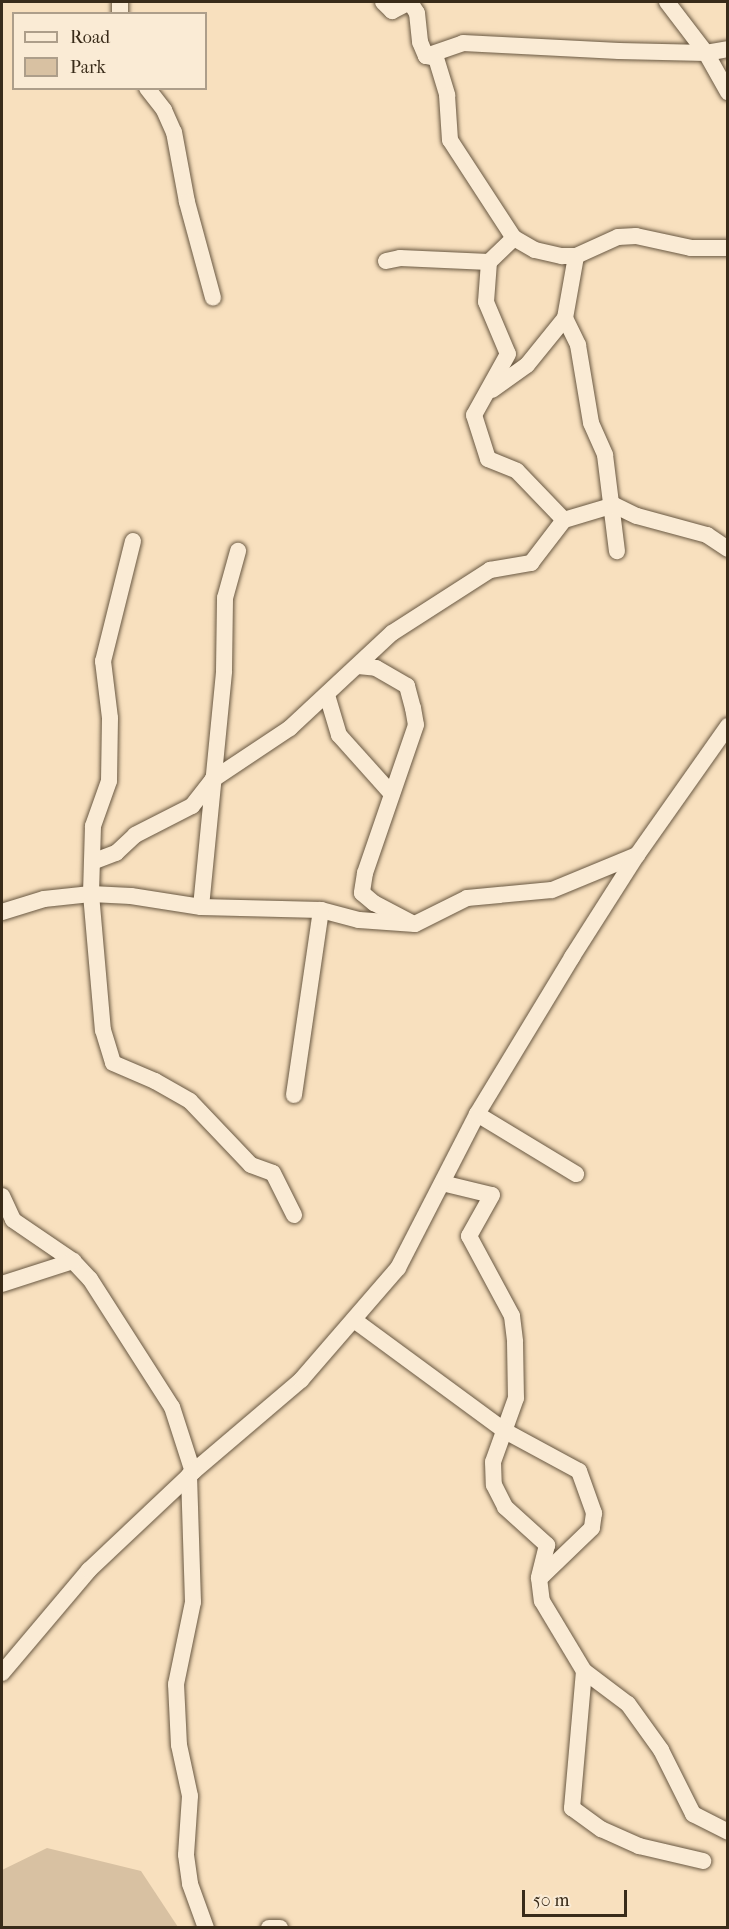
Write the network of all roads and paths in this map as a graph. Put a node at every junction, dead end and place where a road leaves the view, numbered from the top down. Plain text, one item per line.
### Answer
1 (383, 2) edge
2 (667, 2) edge
3 (728, 49) edge
4 (706, 52) junction
5 (426, 56) junction
6 (149, 90) edge
7 (728, 92) edge
8 (514, 238) junction
9 (728, 248) edge
10 (576, 256) junction
11 (386, 261) dead end
12 (489, 262) junction
13 (213, 298) dead end
14 (565, 318) junction
15 (484, 395) junction
16 (614, 505) junction
17 (564, 520) junction
18 (133, 541) dead end
19 (728, 549) edge
20 (238, 551) dead end
21 (617, 551) dead end
22 (358, 666) junction
23 (327, 695) junction
24 (728, 726) edge
25 (212, 780) junction
26 (392, 794) junction
27 (637, 855) junction
28 (92, 861) junction
29 (592, 873) junction
30 (621, 880) junction
31 (91, 894) junction
32 (201, 908) junction
33 (321, 910) junction
34 (2, 912) edge
35 (415, 924) junction
36 (294, 1095) dead end
37 (477, 1114) junction
38 (576, 1174) dead end
39 (442, 1184) junction
40 (2, 1196) edge
41 (294, 1215) dead end
42 (73, 1261) junction
43 (2, 1284) edge
44 (354, 1320) junction
45 (505, 1431) junction
46 (191, 1473) junction
47 (539, 1578) junction
48 (2, 1669) edge
49 (584, 1671) junction
50 (728, 1832) edge
51 (703, 1860) dead end
52 (206, 1928) edge
53 (269, 1928) edge
54 (280, 1928) edge

1 - 5 street
2 - 4 street
3 - 4 street
4 - 5 street
4 - 7 street
5 - 8 street
6 - 13 street
8 - 10 street
8 - 12 street
9 - 10 street
10 - 14 street
11 - 12 street
12 - 15 street
14 - 15 street
14 - 16 street
15 - 17 street
16 - 17 street
16 - 19 street
16 - 21 street
17 - 22 street
18 - 28 street
20 - 25 street
22 - 23 street
22 - 26 street
23 - 25 street
23 - 26 street
24 - 27 street
25 - 28 street
25 - 32 street
26 - 35 street
27 - 29 street
27 - 30 street
28 - 31 street
29 - 30 street
29 - 35 street
30 - 37 street
31 - 32 street
31 - 34 street
31 - 41 street
32 - 33 street
33 - 35 street
33 - 36 street
37 - 38 street
37 - 39 street
39 - 44 street
39 - 45 street
40 - 42 street
42 - 43 street
42 - 46 street
44 - 45 street
44 - 46 street
45 - 47 street
45 - 47 street
46 - 48 street
46 - 52 street
47 - 49 street
49 - 50 street
49 - 51 street
53 - 54 street

